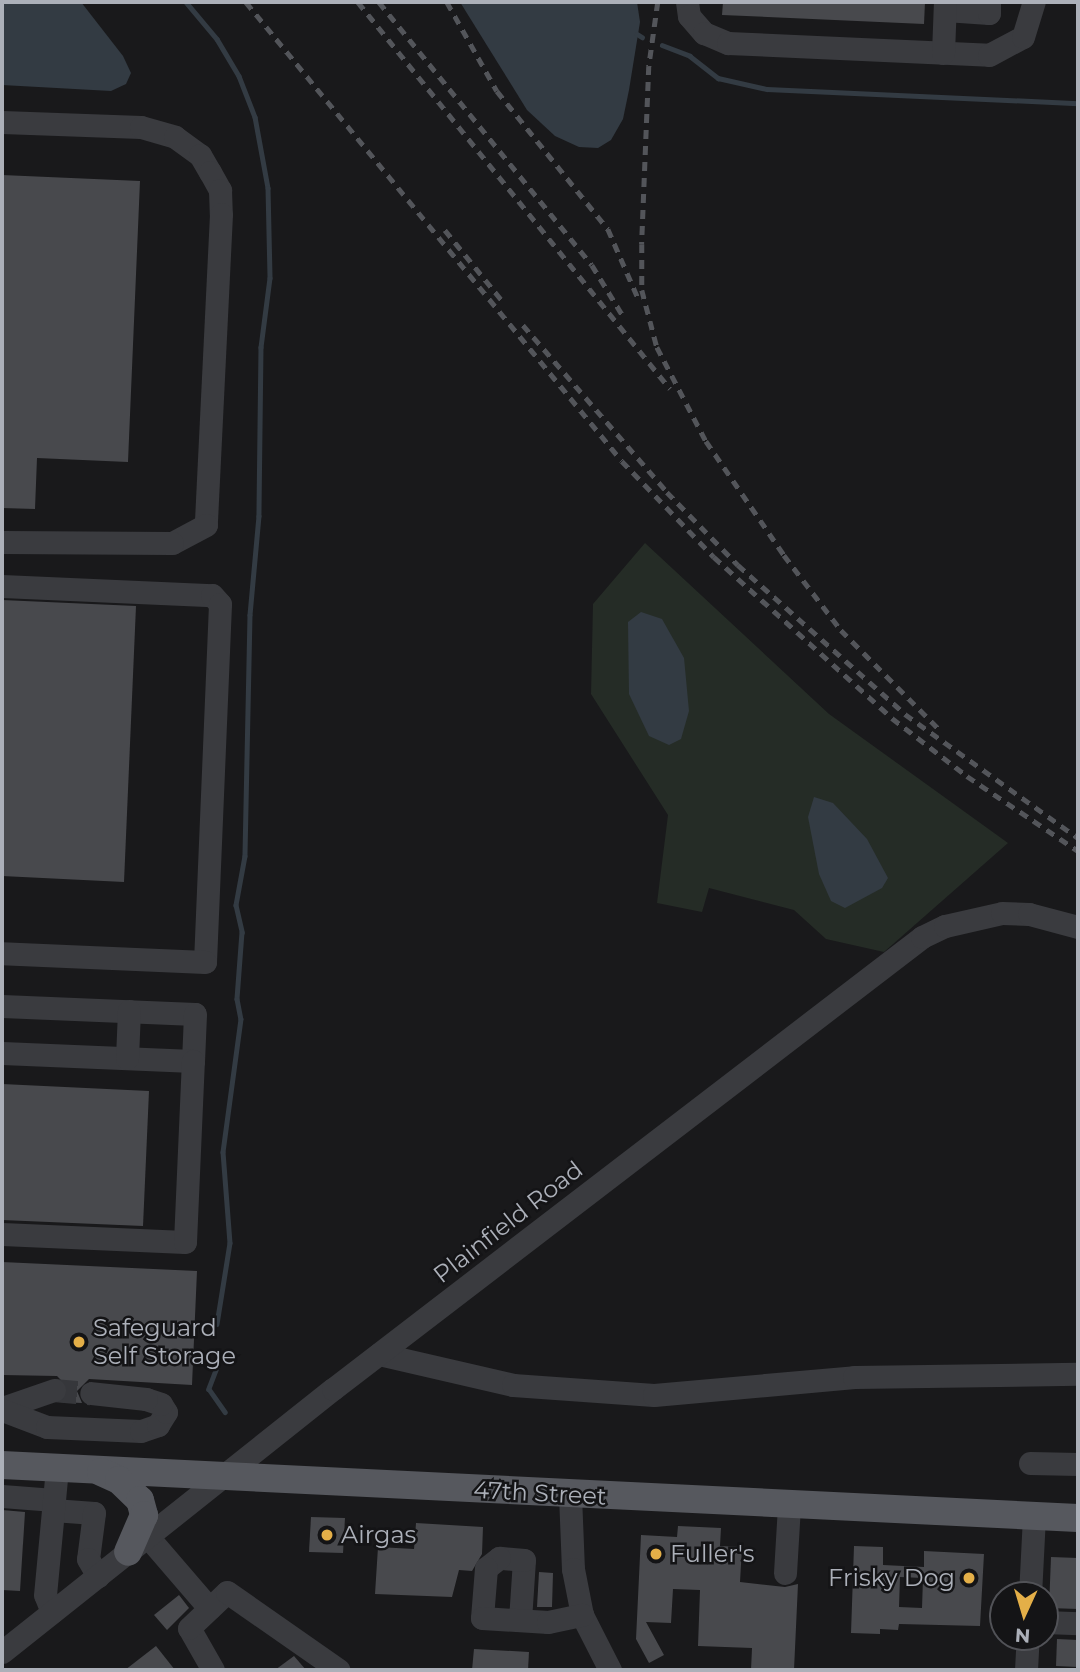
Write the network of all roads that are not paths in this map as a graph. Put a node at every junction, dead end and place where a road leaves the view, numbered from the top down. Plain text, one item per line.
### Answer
1 (687, 2) edge
2 (989, 2) edge
3 (1034, 2) edge
4 (945, 6) edge
5 (943, 53) junction
6 (2, 122) edge
7 (2, 542) edge
8 (2, 586) edge
9 (1078, 927) edge
10 (2, 953) edge
11 (2, 1006) edge
12 (129, 1011) junction
13 (2, 1053) edge
14 (127, 1058) junction
15 (193, 1061) junction
16 (2, 1234) edge
17 (379, 1354) junction
18 (1078, 1374) edge
19 (54, 1390) tunnel mouth
20 (91, 1393) tunnel mouth
21 (2, 1409) edge
22 (1030, 1463) dead end
23 (1078, 1464) edge
24 (2, 1465) edge
25 (57, 1468) junction
26 (95, 1470) junction
27 (223, 1477) junction
28 (570, 1495) junction
29 (2, 1496) edge
30 (53, 1505) junction
31 (789, 1505) junction
32 (1034, 1516) junction
33 (1078, 1518) edge
34 (138, 1544) junction
35 (785, 1573) dead end
36 (98, 1576) junction
37 (1031, 1581) edge
38 (209, 1608) junction
39 (52, 1612) junction
40 (582, 1615) junction
41 (520, 1620) dead end
42 (1059, 1622) edge
43 (1078, 1623) edge
44 (1027, 1651) edge
45 (2, 1652) edge
46 (599, 1666) edge
47 (213, 1670) edge
48 (339, 1670) edge
49 (1026, 1670) edge

1 - 5 street
2 - 4 street
3 - 5 street
4 - 5 street
6 - 7 street
8 - 10 street
9 - 17 street, Plainfield Road
11 - 12 street
12 - 14 street
12 - 15 street
13 - 14 street
14 - 15 street
15 - 16 street
17 - 18 street
17 - 27 street, Plainfield Road
19 - 21 street
20 - 21 street
22 - 23 street
24 - 25 main road, 47th Street
25 - 26 main road, 47th Street
25 - 30 street
26 - 27 main road, 47th Street
26 - 34 main road
27 - 28 main road, 47th Street
27 - 34 street, Plainfield Road
28 - 31 main road, 47th Street
28 - 40 street
29 - 30 street
30 - 36 street
30 - 39 street
31 - 32 main road, 47th Street
31 - 35 street
32 - 33 main road, 47th Street
32 - 37 street
34 - 36 street, Plainfield Road
34 - 38 street
36 - 39 street, Plainfield Road
38 - 47 street
38 - 48 street
39 - 45 street, Plainfield Road
40 - 41 street
40 - 46 street
42 - 43 street
44 - 49 street

